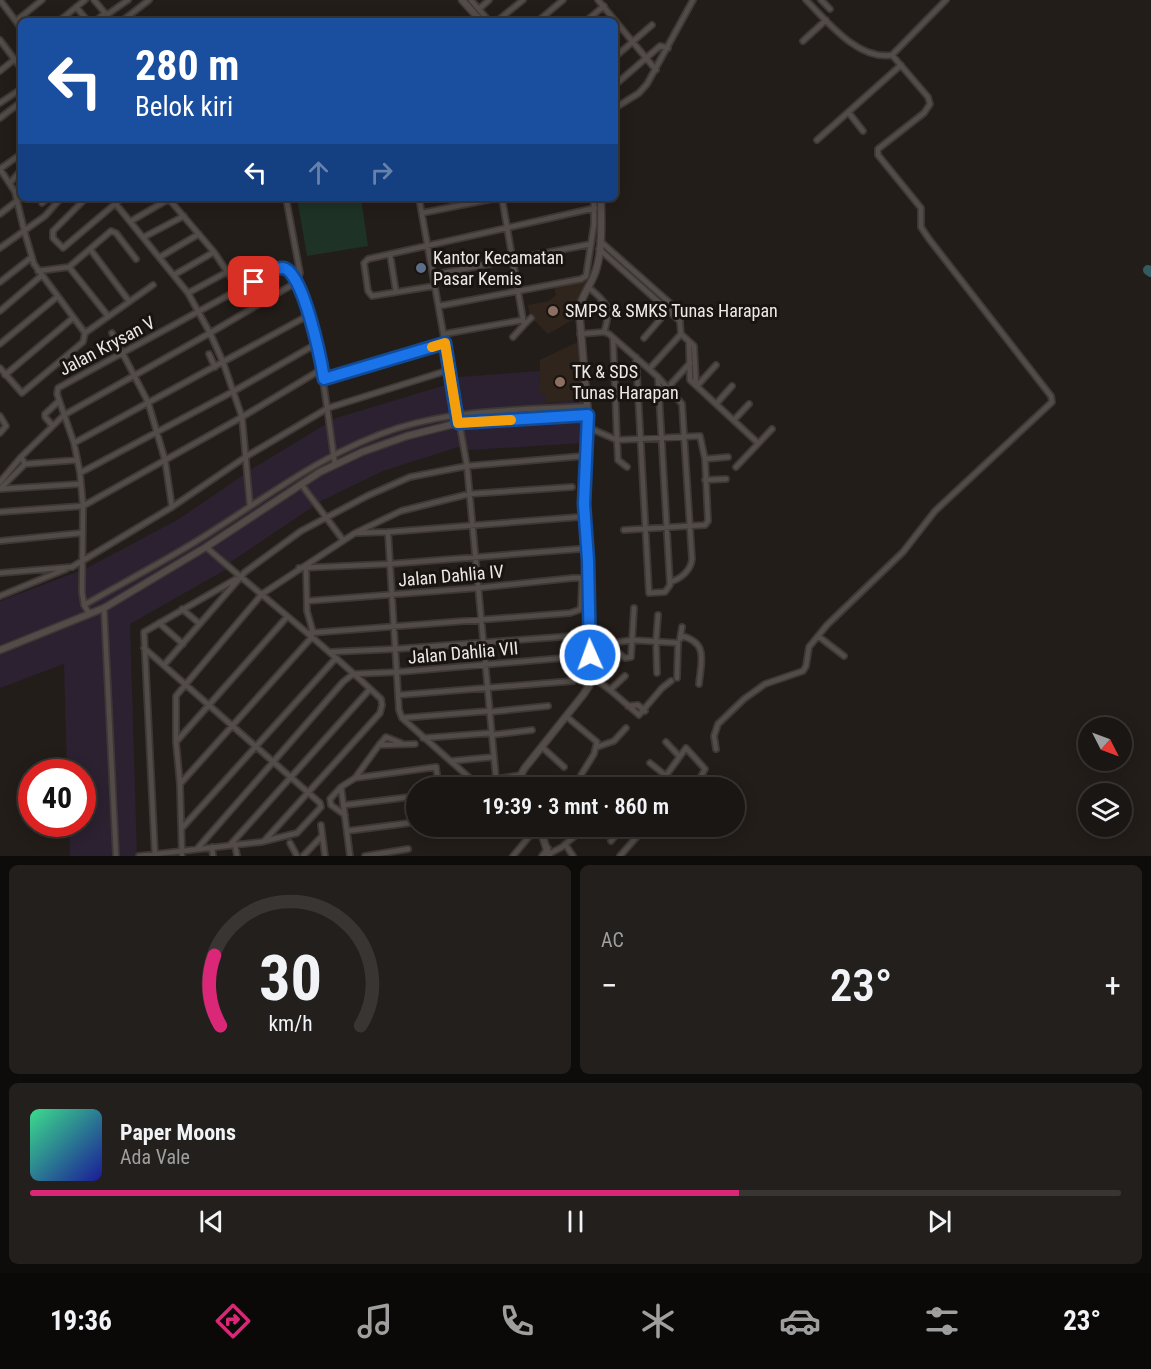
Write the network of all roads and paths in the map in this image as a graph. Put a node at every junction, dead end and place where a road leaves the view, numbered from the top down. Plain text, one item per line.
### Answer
1 (0, 0) edge
2 (42, 0) edge
3 (84, 0) edge
4 (94, 0) edge
5 (128, 0) edge
6 (149, 0) edge
7 (462, 0) edge
8 (471, 0) edge
9 (489, 0) edge
10 (524, 0) edge
11 (564, 0) edge
12 (598, 0) edge
13 (693, 0) edge
14 (806, 0) edge
15 (821, 0) edge
16 (946, 0) edge
17 (604, 6) junction
18 (76, 7) junction
19 (479, 9) junction
20 (830, 9) dead end
21 (105, 14) junction
22 (20, 18) edge
23 (62, 18) edge
24 (85, 18) edge
25 (100, 18) edge
26 (126, 18) edge
27 (478, 18) edge
28 (486, 18) edge
29 (501, 18) edge
30 (542, 18) edge
31 (590, 18) edge
32 (612, 18) edge
33 (826, 20) junction
34 (16, 21) joint
35 (18, 24) edge
36 (652, 25) dead end
37 (618, 27) edge
38 (0, 40) edge
39 (803, 41) dead end
40 (632, 42) junction
41 (668, 48) junction
42 (618, 54) edge
43 (892, 55) junction
44 (15, 59) junction
45 (646, 59) junction
46 (18, 64) edge
47 (901, 65) junction
48 (656, 70) junction
49 (0, 71) edge
50 (618, 82) edge
51 (18, 91) edge
52 (0, 103) edge
53 (18, 104) edge
54 (618, 106) edge
55 (849, 113) junction
56 (0, 118) edge
57 (863, 131) dead end
58 (817, 140) dead end
59 (18, 156) edge
60 (0, 169) edge
61 (18, 174) edge
62 (10, 183) junction
63 (18, 200) joint
64 (18, 201) edge
65 (44, 201) edge
66 (59, 201) edge
67 (81, 201) edge
68 (118, 201) edge
69 (166, 201) edge
70 (171, 201) edge
71 (287, 201) edge
72 (420, 201) edge
73 (482, 201) edge
74 (503, 201) edge
75 (594, 201) edge
76 (601, 201) edge
77 (42, 203) dead end
78 (116, 203) junction
79 (595, 208) junction
80 (422, 213) junction
81 (0, 214) edge
82 (184, 216) junction
83 (131, 221) junction
84 (508, 229) junction
85 (24, 230) junction
86 (199, 234) junction
87 (144, 237) junction
88 (600, 241) junction
89 (591, 244) junction
90 (427, 245) junction
91 (0, 248) edge
92 (90, 249) junction
93 (599, 249) junction
94 (213, 252) junction
95 (390, 254) junction
96 (32, 257) junction
97 (160, 258) junction
98 (136, 259) dead end
99 (513, 260) junction
100 (69, 267) junction
101 (227, 272) junction
102 (40, 273) junction
103 (174, 275) junction
104 (433, 275) junction
105 (0, 282) edge
106 (297, 282) junction
107 (153, 285) dead end
108 (435, 286) junction
109 (587, 286) junction
110 (240, 291) junction
111 (518, 291) junction
112 (396, 292) junction
113 (188, 293) junction
114 (57, 297) junction
115 (129, 301) junction
116 (672, 305) junction
117 (439, 306) junction
118 (668, 310) junction
119 (0, 311) edge
120 (200, 313) junction
121 (309, 315) junction
122 (108, 316) junction
123 (73, 318) junction
124 (531, 318) dead end
125 (680, 321) junction
126 (523, 323) junction
127 (604, 332) junction
128 (85, 333) junction
129 (112, 333) dead end
130 (210, 333) junction
131 (444, 334) junction
132 (580, 334) junction
133 (681, 334) junction
134 (513, 337) dead end
135 (613, 338) junction
136 (644, 338) dead end
137 (689, 342) junction
138 (445, 343) junction
139 (0, 344) edge
140 (316, 345) junction
141 (123, 353) junction
142 (209, 354) dead end
143 (636, 357) junction
144 (223, 362) junction
145 (690, 363) junction
146 (716, 365) dead end
147 (215, 367) junction
148 (651, 367) dead end
149 (0, 368) edge
150 (322, 369) junction
151 (449, 370) junction
152 (5, 375) junction
153 (135, 375) junction
154 (658, 377) junction
155 (324, 379) junction
156 (671, 384) dead end
157 (696, 386) junction
158 (732, 386) dead end
159 (234, 391) junction
160 (59, 401) junction
161 (148, 402) junction
162 (716, 404) junction
163 (749, 404) dead end
164 (588, 406) junction
165 (328, 408) junction
166 (64, 415) junction
167 (457, 415) junction
168 (588, 415) junction
169 (0, 416) edge
170 (242, 417) junction
171 (734, 420) junction
172 (458, 423) junction
173 (52, 425) junction
174 (587, 428) junction
175 (772, 429) dead end
176 (158, 432) junction
177 (0, 433) edge
178 (661, 437) junction
179 (684, 437) junction
180 (639, 439) junction
181 (617, 440) junction
182 (74, 443) junction
183 (759, 443) junction
184 (334, 454) junction
185 (247, 456) junction
186 (583, 456) dead end
187 (21, 457) junction
188 (728, 457) dead end
189 (705, 459) junction
190 (77, 460) junction
191 (165, 460) junction
192 (25, 464) junction
193 (335, 464) junction
194 (467, 466) junction
195 (627, 467) dead end
196 (736, 467) dead end
197 (80, 473) junction
198 (726, 479) dead end
199 (705, 480) junction
200 (0, 482) edge
201 (80, 484) junction
202 (301, 484) junction
203 (572, 487) dead end
204 (0, 489) edge
205 (469, 494) junction
206 (83, 506) junction
207 (250, 506) junction
208 (172, 507) junction
209 (0, 512) edge
210 (326, 516) junction
211 (579, 517) dead end
212 (472, 526) junction
213 (689, 527) junction
214 (667, 528) junction
215 (624, 530) dead end
216 (645, 530) junction
217 (388, 532) junction
218 (81, 533) junction
219 (355, 533) junction
220 (343, 540) junction
221 (0, 541) edge
222 (196, 542) junction
223 (204, 548) junction
224 (579, 549) dead end
225 (474, 557) junction
226 (81, 560) junction
227 (389, 564) junction
228 (72, 567) junction
229 (299, 568) junction
230 (306, 569) junction
231 (0, 573) edge
232 (241, 576) junction
233 (670, 582) junction
234 (477, 588) junction
235 (262, 594) junction
236 (392, 595) junction
237 (0, 596) edge
238 (307, 601) junction
239 (84, 605) junction
240 (104, 608) junction
241 (634, 608) dead end
242 (183, 609) junction
243 (89, 613) junction
244 (658, 615) dead end
245 (287, 617) junction
246 (481, 619) junction
247 (159, 623) junction
248 (200, 624) junction
249 (394, 626) junction
250 (682, 627) dead end
251 (312, 634) junction
252 (572, 636) dead end
253 (681, 636) junction
254 (818, 636) junction
255 (632, 640) junction
256 (656, 641) junction
257 (482, 642) junction
258 (678, 643) junction
259 (183, 644) junction
260 (610, 646) junction
261 (144, 648) junction
262 (395, 649) junction
263 (0, 650) edge
264 (330, 652) junction
265 (590, 655) junction
266 (844, 656) dead end
267 (336, 657) junction
268 (575, 657) dead end
269 (164, 665) junction
270 (485, 665) junction
271 (398, 672) junction
272 (657, 673) dead end
273 (353, 674) junction
274 (591, 676) junction
275 (625, 676) dead end
276 (677, 678) dead end
277 (573, 681) dead end
278 (671, 681) dead end
279 (186, 684) junction
280 (699, 684) dead end
281 (487, 687) junction
282 (370, 689) junction
283 (610, 690) junction
284 (399, 695) junction
285 (209, 705) junction
286 (548, 706) dead end
287 (489, 712) junction
288 (567, 717) junction
289 (402, 718) junction
290 (232, 726) junction
291 (626, 728) dead end
292 (532, 730) dead end
293 (491, 734) junction
294 (423, 738) junction
295 (176, 742) junction
296 (666, 742) dead end
297 (415, 744) dead end
298 (256, 747) junction
299 (542, 747) junction
300 (597, 747) junction
301 (716, 749) dead end
302 (679, 756) junction
303 (493, 757) junction
304 (450, 761) junction
305 (273, 763) junction
306 (651, 763) dead end
307 (564, 767) dead end
308 (665, 775) joint
309 (518, 776) joint
310 (289, 777) junction
311 (437, 777) edge
312 (469, 777) edge
313 (496, 777) edge
314 (511, 777) edge
315 (581, 777) edge
316 (701, 777) edge
317 (355, 778) junction
318 (180, 784) junction
319 (341, 787) junction
320 (306, 792) junction
321 (406, 797) edge
322 (345, 805) junction
323 (345, 815) junction
324 (406, 823) edge
325 (321, 825) dead end
326 (182, 828) junction
327 (347, 831) junction
328 (322, 836) junction
329 (529, 837) edge
330 (542, 837) edge
331 (574, 837) edge
332 (614, 837) edge
333 (637, 837) edge
334 (266, 839) junction
335 (611, 841) dead end
336 (290, 843) dead end
337 (565, 844) junction
338 (232, 845) junction
339 (212, 847) junction
340 (197, 849) junction
341 (408, 849) dead end
342 (181, 853) edge
343 (547, 854) edge
344 (154, 855) edge
345 (116, 856) edge
346 (139, 856) edge
347 (213, 856) edge
348 (237, 856) edge
349 (297, 856) edge
350 (303, 856) edge
351 (324, 856) edge
352 (350, 856) edge
353 (365, 856) edge
354 (513, 856) edge
355 (573, 856) edge
356 (620, 856) edge

1 - 34 street
2 - 22 street
3 - 18 street
4 - 21 street
5 - 21 street
6 - 26 street
7 - 27 street
8 - 19 street
9 - 19 street
10 - 29 street
11 - 30 street
12 - 17 street
13 - 41 street
14 - 33 street
15 - 20 street
16 - 43 street
17 - 31 street
17 - 32 street
18 - 23 street
18 - 24 street
19 - 28 street
21 - 25 street
33 - 39 street
33 - 43 street
34 - 35 street
36 - 40 street
37 - 40 street
38 - 44 street
40 - 42 street
40 - 45 street
41 - 45 street
41 - 48 street
43 - 47 street
44 - 46 street
44 - 49 street
45 - 48 street
45 - 50 street
47 - 55 street
47 - 254 street
48 - 54 street
51 - 52 street
53 - 56 street
55 - 57 street
55 - 58 street
59 - 60 street
60 - 62 street
61 - 62 street
62 - 63 street
63 - 81 street
64 - 85 street
65 - 77 street
66 - 85 street
67 - 78 street
68 - 78 street
69 - 83 street
70 - 82 street
71 - 106 street
72 - 80 street
73 - 80 street
74 - 84 street
75 - 79 street
76 - 88 street
78 - 83 street
79 - 84 street
79 - 89 street
80 - 90 street
82 - 86 street
82 - 87 street
83 - 87 street
84 - 90 street
84 - 99 street
85 - 91 street
85 - 96 street
86 - 94 street
86 - 97 street
87 - 97 street
88 - 93 street
88 - 116 street
89 - 99 street
89 - 111 street
90 - 95 street
90 - 104 street
92 - 98 street
92 - 100 street
92 - 115 street
93 - 109 street
93 - 118 street
94 - 101 street
94 - 103 street
95 - 112 street
95 - 112 street
96 - 102 street
96 - 105 street
97 - 103 street
99 - 104 street
99 - 111 street
100 - 102 street
100 - 122 street
101 - 110 street
101 - 113 street
102 - 114 street
102 - 119 street
103 - 113 street
104 - 108 street
106 - 110 street, Jalan Krysan V
106 - 121 street
106 - 130 street
107 - 115 street
108 - 112 street
108 - 117 street
109 - 127 street
109 - 132 street
110 - 120 street, Jalan Krysan V
111 - 117 street
111 - 126 street
113 - 120 street
114 - 123 street
114 - 139 street
115 - 122 street
116 - 118 street
116 - 125 street
117 - 131 street
118 - 125 street
118 - 136 street
120 - 130 street
120 - 141 street, Jalan Krysan V
121 - 140 street
121 - 144 street
122 - 128 street
123 - 128 street
123 - 152 street
124 - 126 street
125 - 133 street
126 - 131 street
126 - 134 street
127 - 132 street
127 - 135 street
128 - 152 street
129 - 141 street
130 - 144 street
130 - 153 street
131 - 138 street
132 - 164 street
133 - 137 street
133 - 148 street
135 - 143 street
135 - 181 street
137 - 145 street
137 - 157 street
138 - 151 street
138 - 155 street
140 - 150 street
140 - 159 street
141 - 153 street
141 - 160 street, Jalan Krysan V
142 - 147 street
143 - 154 street
143 - 180 street
144 - 147 street
144 - 159 street
145 - 156 street
145 - 157 street
146 - 157 street
147 - 161 street
149 - 152 street
150 - 155 street
150 - 170 street
151 - 165 street
151 - 167 street
153 - 161 street
153 - 166 street
154 - 178 street
154 - 179 street
155 - 165 street
157 - 162 street
158 - 162 street
159 - 170 street
159 - 176 street
160 - 166 street, Jalan Krysan V
160 - 173 street
161 - 176 street
161 - 182 street
162 - 171 street
163 - 171 street
164 - 167 street
164 - 168 street
165 - 184 street
165 - 185 street
166 - 173 street
166 - 182 street, Jalan Krysan V
167 - 172 street
167 - 184 street
168 - 172 street
168 - 174 street
169 - 177 street
170 - 185 street
170 - 191 street
171 - 183 street
172 - 193 street
172 - 194 street
173 - 187 street
174 - 181 street
174 - 265 street
175 - 183 street
176 - 191 street
176 - 197 street
178 - 179 street
178 - 180 street
178 - 214 street
179 - 189 street
179 - 213 street
180 - 181 street
180 - 216 street
181 - 195 street
182 - 190 street, Jalan Krysan V
183 - 196 street
184 - 193 street
184 - 207 street
185 - 207 street
185 - 208 street
186 - 194 street
187 - 192 street
187 - 200 street
188 - 189 street
189 - 199 street
190 - 192 street
190 - 197 street, Jalan Krysan V
191 - 206 street
191 - 208 street
192 - 204 street
193 - 202 street
194 - 205 street
194 - 210 street
197 - 201 street, Jalan Krysan V
198 - 199 street
199 - 213 street
201 - 204 street
201 - 206 street, Jalan Krysan V
202 - 210 street
202 - 223 street
203 - 205 street
205 - 212 street
205 - 219 street
206 - 209 street
206 - 218 street, Jalan Krysan V
207 - 222 street
208 - 226 street
210 - 220 street
210 - 232 street
211 - 212 street
212 - 217 street
212 - 225 street
213 - 214 street
213 - 233 street
214 - 216 street
214 - 233 street
215 - 216 street
216 - 233 street
217 - 219 street
217 - 227 street
218 - 221 street
218 - 226 street, Jalan Krysan V
219 - 220 street
220 - 229 street
222 - 223 street
222 - 239 street
223 - 232 street
223 - 240 street
224 - 225 street
225 - 227 street
225 - 234 street
226 - 228 street
226 - 239 street, Jalan Krysan V
227 - 230 street
227 - 236 street
228 - 231 street
228 - 237 street
229 - 230 street
229 - 235 street
230 - 238 street
232 - 235 street
232 - 242 street
232 - 248 street
234 - 236 street, Jalan Dahlia IV
234 - 246 street
234 - 246 street, Jalan Dahlia IV
235 - 245 street
235 - 279 street
236 - 238 street, Jalan Dahlia IV
236 - 249 street
238 - 251 street
239 - 243 street
240 - 243 street
240 - 345 street
241 - 255 street
242 - 247 street
242 - 248 street
243 - 263 street
244 - 256 street
245 - 251 street
245 - 285 street
246 - 249 street
246 - 257 street
247 - 259 street
247 - 261 street
248 - 259 street
249 - 251 street
249 - 262 street
250 - 253 street
251 - 264 street
251 - 290 street
252 - 257 street
253 - 258 street
253 - 280 street
254 - 266 street
254 - 301 street
255 - 256 street
255 - 260 street
255 - 260 street
256 - 258 street
256 - 272 street
257 - 262 street
257 - 270 street
258 - 276 street
259 - 269 street
260 - 265 street
261 - 269 street
261 - 344 street
262 - 264 street
262 - 271 street
264 - 267 street
265 - 274 street
267 - 273 street
267 - 298 street
268 - 270 street, Jalan Dahlia VII
269 - 279 street
270 - 271 street, Jalan Dahlia VII
270 - 281 street
271 - 273 street, Jalan Dahlia VII
271 - 284 street
273 - 282 street
273 - 305 street
274 - 283 street
274 - 288 street
275 - 283 street
277 - 281 street
278 - 283 street
279 - 285 street
279 - 295 street
281 - 284 street
281 - 287 street
282 - 310 street
282 - 320 street
284 - 289 street
285 - 290 street
285 - 295 street
286 - 287 street
287 - 289 street
287 - 293 street
288 - 299 street
288 - 300 street
289 - 294 street
290 - 298 street
290 - 318 street
291 - 300 street
292 - 293 street
293 - 294 street
293 - 303 street
294 - 304 street
295 - 318 street
296 - 302 street
297 - 317 street
298 - 305 street
298 - 326 street
299 - 307 street
299 - 309 street
300 - 315 street
302 - 308 street
302 - 316 street
303 - 304 street
303 - 313 street
304 - 312 street
305 - 310 street
305 - 340 street
306 - 308 street
309 - 314 street
310 - 320 street
310 - 338 street
311 - 317 street
317 - 319 street
318 - 326 street
319 - 322 street
319 - 323 street
320 - 334 street
320 - 334 street
321 - 322 street
322 - 323 street
323 - 327 street
324 - 327 street
325 - 328 street
326 - 342 street
327 - 352 street
328 - 350 street
328 - 351 street
329 - 354 street
330 - 343 street
331 - 337 street
332 - 335 street
333 - 356 street
334 - 338 street
336 - 349 street
337 - 343 street
337 - 355 street
338 - 339 street
338 - 348 street
339 - 340 street
339 - 347 street
340 - 342 street
341 - 353 street
342 - 344 street
344 - 346 street

